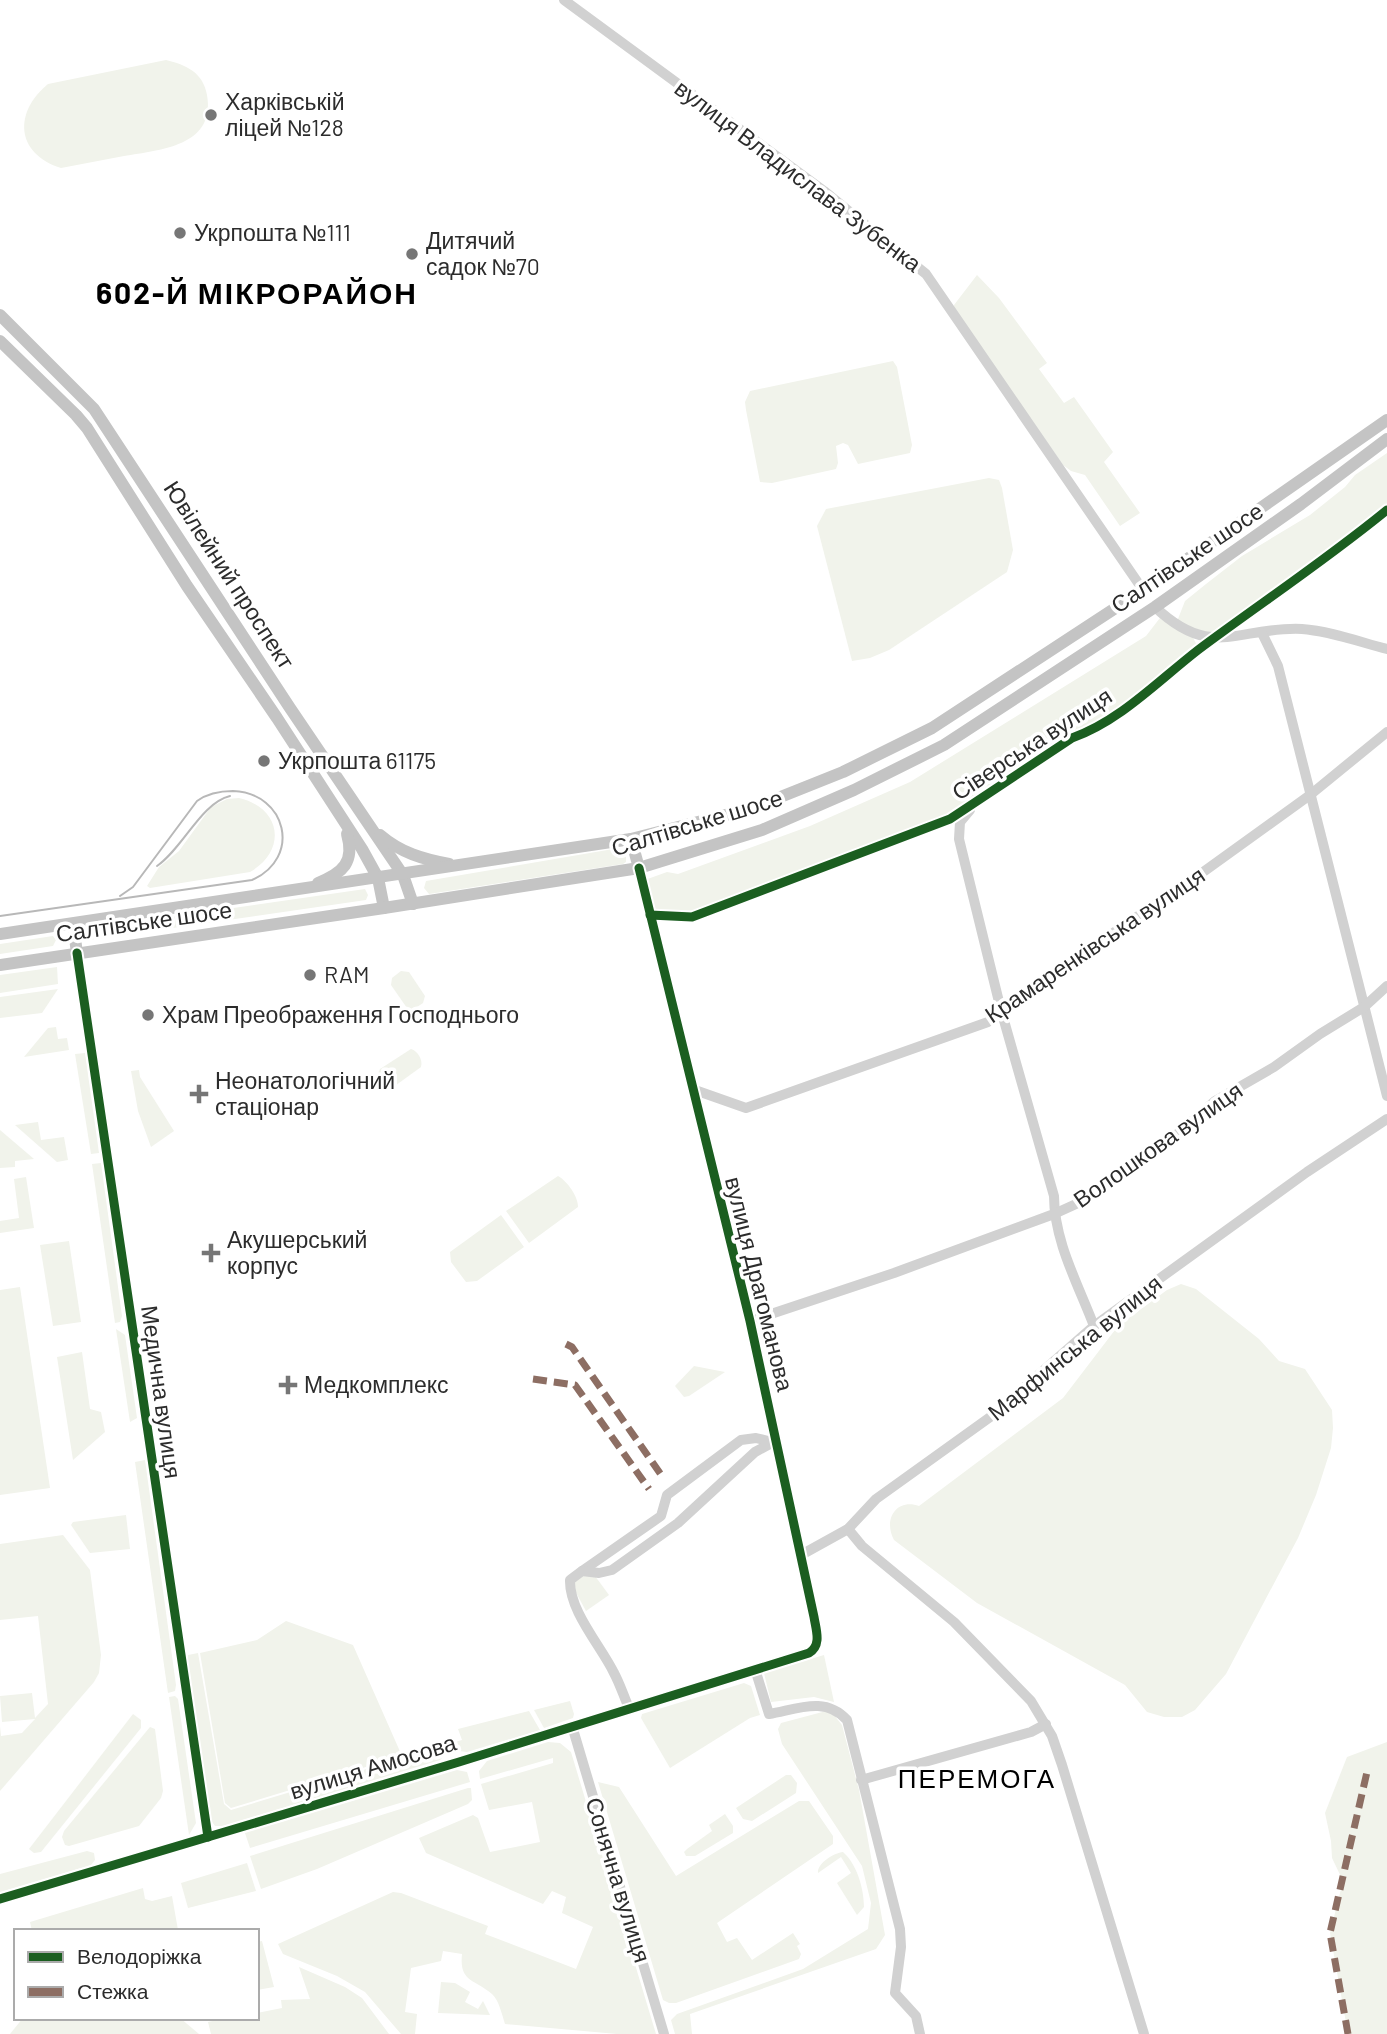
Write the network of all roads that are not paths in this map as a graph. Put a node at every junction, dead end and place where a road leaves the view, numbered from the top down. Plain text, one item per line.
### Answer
1 (564, 0) edge
2 (0, 315) edge
3 (0, 341) edge
4 (1387, 420) edge
5 (1387, 439) edge
6 (1387, 510) edge
7 (1143, 590) junction
8 (1155, 607) junction
9 (1262, 633) junction
10 (1216, 638) junction
11 (1387, 649) edge
12 (1387, 732) edge
13 (1310, 795) junction
14 (976, 802) junction
15 (344, 824) junction
16 (369, 824) junction
17 (631, 839) junction
18 (460, 866) junction
19 (639, 868) junction
20 (403, 874) junction
21 (378, 878) junction
22 (307, 888) junction
23 (413, 904) junction
24 (384, 908) junction
25 (650, 915) junction
26 (73, 925) junction
27 (0, 934) edge
28 (77, 953) junction
29 (0, 965) edge
30 (1387, 986) edge
31 (1364, 1007) junction
32 (1000, 1010) junction
33 (692, 1090) junction
34 (1387, 1096) edge
35 (1387, 1119) edge
36 (1054, 1214) junction
37 (750, 1321) junction
38 (1094, 1326) junction
39 (774, 1441) junction
40 (848, 1529) junction
41 (802, 1555) junction
42 (582, 1571) junction
43 (755, 1669) junction
44 (629, 1708) junction
45 (1046, 1724) junction
46 (572, 1726) junction
47 (861, 1780) junction
48 (208, 1837) junction
49 (0, 1899) edge
50 (664, 2034) edge
51 (920, 2034) edge
52 (1144, 2034) edge

1 - 7 street, вулиця Владислава Зубенка
2 - 16 main road, Ювілейний проспект
3 - 15 main road, Ювілейний проспект
4 - 7 main road, Салтівське шосе
5 - 8 main road, Салтівське шосе
6 - 10 street, Сіверська вулиця
7 - 8 main road
7 - 17 main road, Салтівське шосе
8 - 10 street
8 - 19 main road, Салтівське шосе
9 - 10 street
9 - 11 street
9 - 13 street
10 - 14 street, Сіверська вулиця
12 - 13 street, Крамаренківська вулиця
13 - 31 street
13 - 32 street, Крамаренківська вулиця
14 - 25 street, Сіверська вулиця
14 - 32 street
15 - 21 main road, Ювілейний проспект
15 - 22 main road
16 - 18 main road
16 - 20 main road, Ювілейний проспект
17 - 18 main road, Салтівське шосе
17 - 19 main road
18 - 20 main road, Салтівське шосе
19 - 23 main road, Салтівське шосе
19 - 25 street, вулиця Драгоманова
20 - 21 main road, Салтівське шосе
20 - 23 main road, Ювілейний проспект
21 - 22 main road, Салтівське шосе
21 - 24 main road
22 - 26 main road, Салтівське шосе
23 - 24 main road, Салтівське шосе
24 - 28 main road, Салтівське шосе
25 - 33 street, вулиця Драгоманова
26 - 27 main road, Салтівське шосе
26 - 28 main road
28 - 29 main road, Салтівське шосе
28 - 48 street, Медична вулиця
30 - 31 street, Волошкова вулиця
31 - 34 street
31 - 36 street, Волошкова вулиця
32 - 33 street, Крамаренківська вулиця
32 - 36 street
33 - 37 street, вулиця Драгоманова
35 - 38 street, Марфинська вулиця
36 - 37 street, Волошкова вулиця
36 - 38 street
37 - 39 street, вулиця Драгоманова
38 - 40 street, Марфинська вулиця
39 - 41 street, вулиця Драгоманова
39 - 42 street
39 - 42 street
40 - 41 street, Марфинська вулиця
40 - 45 street
41 - 43 street, вулиця Драгоманова
42 - 44 street
43 - 44 street, вулиця Амосова
43 - 47 street
44 - 46 street, вулиця Амосова
45 - 47 street
45 - 52 street
46 - 48 street, вулиця Амосова
46 - 50 street, Сонячна вулиця
47 - 51 street
48 - 49 street, вулиця Амосова

